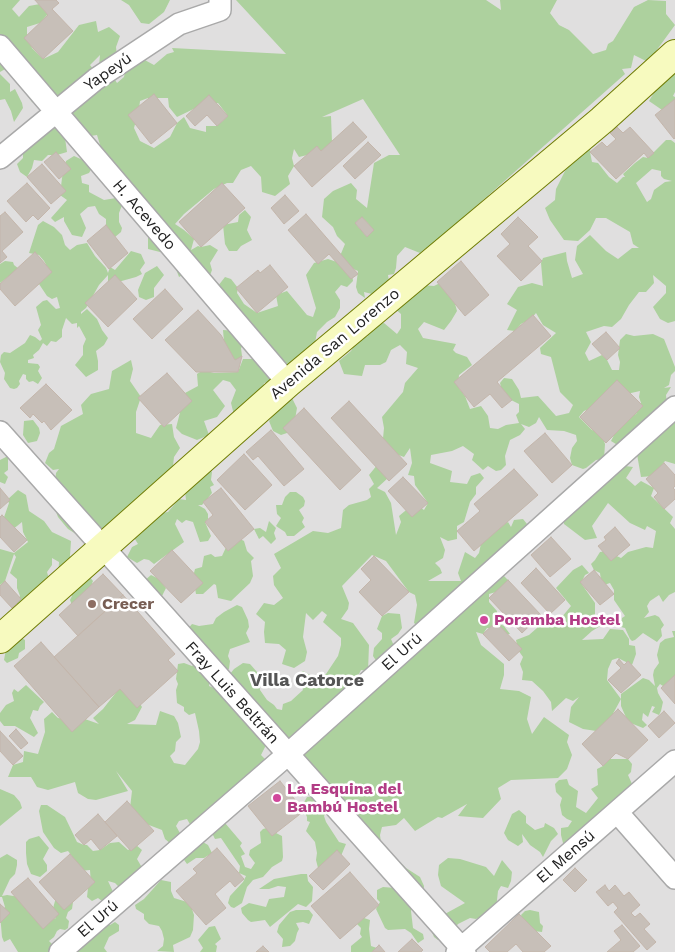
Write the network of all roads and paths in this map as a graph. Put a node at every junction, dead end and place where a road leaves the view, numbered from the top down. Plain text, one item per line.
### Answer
1 (220, 0) edge
2 (0, 46) edge
3 (675, 54) edge
4 (55, 112) junction
5 (0, 158) edge
6 (288, 383) junction
7 (675, 407) edge
8 (0, 432) edge
9 (102, 548) junction
10 (0, 639) edge
11 (287, 755) junction
12 (675, 761) edge
13 (617, 812) junction
14 (675, 878) edge
15 (461, 951) edge
16 (60, 952) edge

1 - 4 street, Yapeyú
2 - 4 street, H. Acevedo
3 - 6 street, Avenida San Lorenzo
4 - 5 street, Yapeyú
4 - 6 street, H. Acevedo
6 - 9 street, Avenida San Lorenzo
7 - 11 street, El Urú
8 - 9 street, Fray Luis Beltrán
9 - 10 street, Avenida San Lorenzo
9 - 11 street, Fray Luis Beltrán
11 - 15 street, Fray Luis Beltrán
11 - 16 street, El Urú
12 - 13 street, El Mensú
13 - 14 street
13 - 15 street, El Mensú

